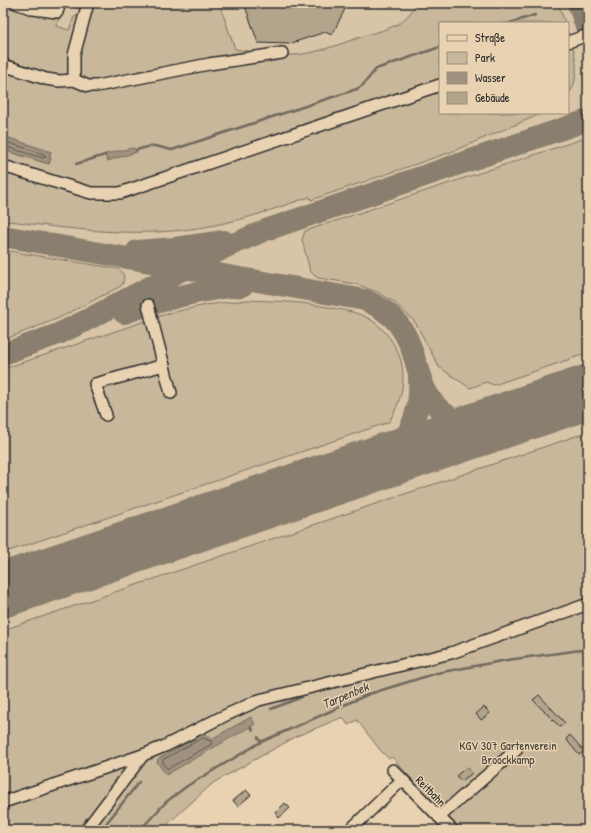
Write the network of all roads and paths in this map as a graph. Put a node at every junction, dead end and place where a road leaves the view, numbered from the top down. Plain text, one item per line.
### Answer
1 (16, 3) edge
2 (57, 3) edge
3 (88, 3) edge
4 (588, 35) edge
5 (569, 42) edge
6 (282, 53) dead end
7 (3, 65) edge
8 (74, 80) junction
9 (439, 85) edge
10 (3, 166) edge
11 (148, 305) dead end
12 (164, 365) junction
13 (171, 393) dead end
14 (106, 415) dead end
15 (588, 604) edge
16 (516, 750) dead end
17 (143, 755) junction
18 (393, 770) dead end
19 (402, 780) junction
20 (3, 802) edge
21 (439, 817) junction
22 (86, 830) edge
23 (350, 830) edge
24 (452, 830) edge

1 - 2 street
3 - 8 street
4 - 5 street
6 - 8 street
7 - 8 street
9 - 10 street
11 - 12 street
12 - 13 street
12 - 14 street
15 - 17 street
16 - 21 street
17 - 20 street
17 - 22 street
18 - 19 street, Reitbahn
19 - 21 street, Reitbahn
19 - 23 street
21 - 24 street, Reitbahn

